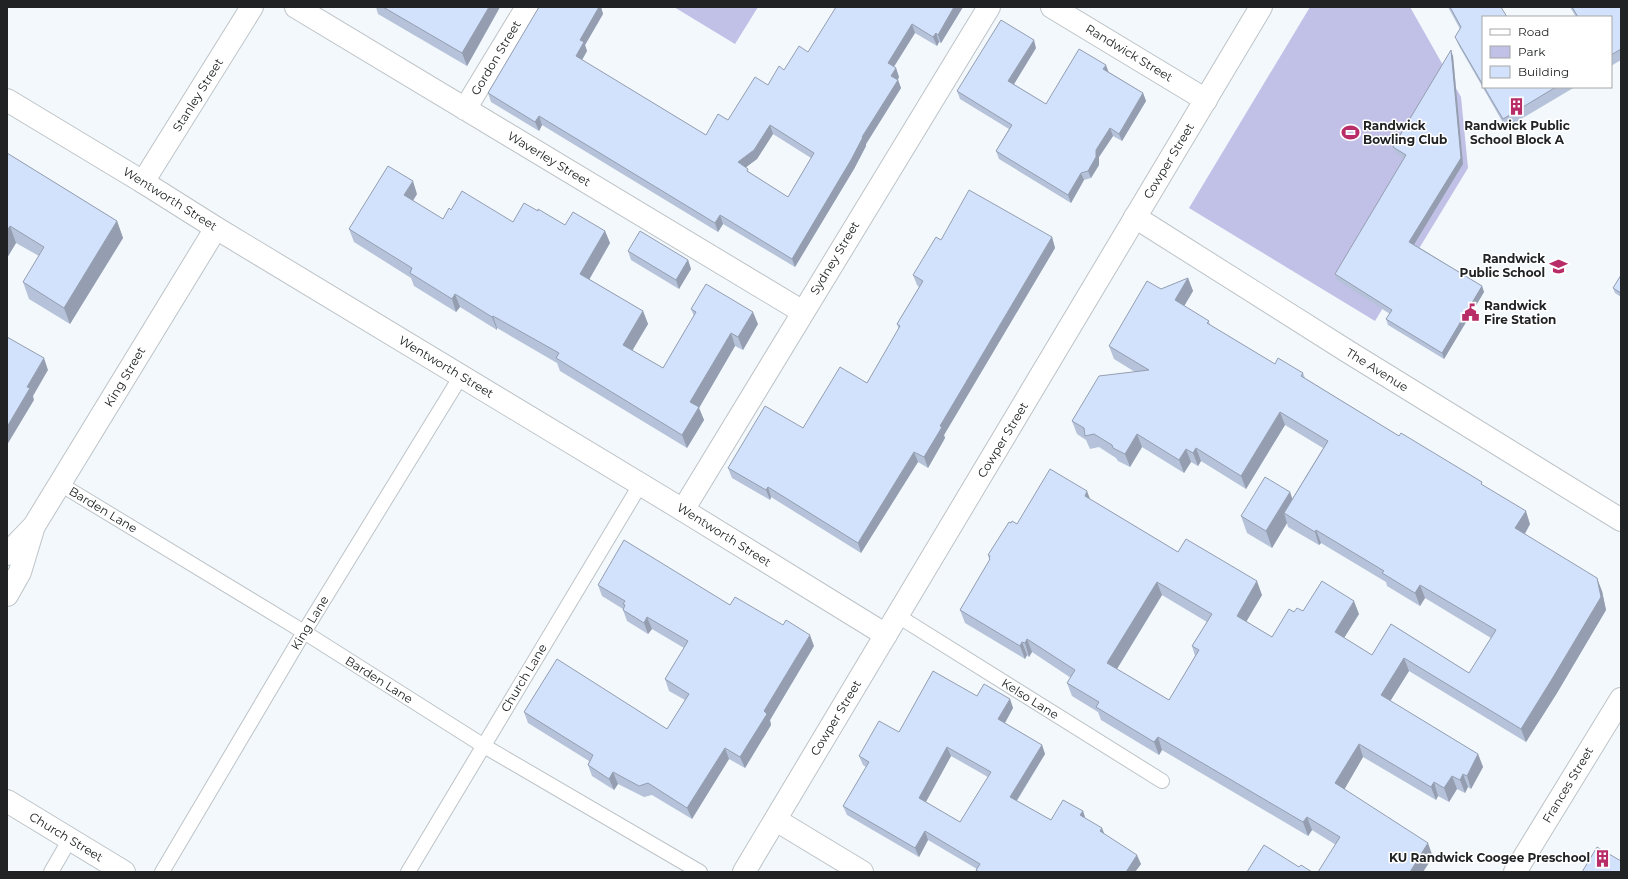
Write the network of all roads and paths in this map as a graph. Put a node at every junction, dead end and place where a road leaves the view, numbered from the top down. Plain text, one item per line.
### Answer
1 (252, 7) edge
2 (296, 7) edge
3 (527, 7) edge
4 (989, 7) edge
5 (1052, 7) edge
6 (1261, 7) edge
7 (7, 100) edge
8 (1206, 100) junction
9 (466, 109) junction
10 (143, 182) junction
11 (1135, 217) junction
12 (216, 228) junction
13 (803, 312) junction
14 (461, 376) junction
15 (60, 484) junction
16 (640, 485) junction
17 (683, 510) junction
18 (1621, 520) edge
19 (34, 526) junction
20 (7, 554) edge
21 (7, 595) edge
22 (898, 616) junction
23 (304, 632) junction
24 (886, 635) junction
25 (1621, 699) edge
26 (484, 746) junction
27 (1162, 781) dead end
28 (7, 801) edge
29 (776, 820) junction
30 (70, 839) junction
31 (51, 872) edge
32 (124, 872) edge
33 (162, 872) edge
34 (408, 872) edge
35 (700, 872) edge
36 (744, 872) edge
37 (862, 872) edge
38 (1515, 872) edge

1 - 10 street, Stanley Street
2 - 9 street, Waverley Street
3 - 9 street, Gordon Street
4 - 13 street, Sydney Street
5 - 8 street, Randwick Street
6 - 8 street, Cowper Street
7 - 10 street, Wentworth Street
8 - 11 street, Cowper Street
9 - 13 street, Waverley Street
10 - 12 street, Wentworth Street
11 - 18 street, The Avenue
11 - 22 street, Cowper Street
12 - 14 street, Wentworth Street
12 - 15 street, King Street
13 - 17 street, Sydney Street
14 - 16 street, Wentworth Street
14 - 23 lane, King Lane
15 - 19 street, King Street
15 - 23 lane, Barden Lane
16 - 17 street, Wentworth Street
16 - 26 lane, Church Lane
17 - 24 street, Wentworth Street
19 - 20 street, King Street
19 - 21 street, King Street
22 - 24 street, Cowper Street
22 - 27 lane, Kelso Lane
23 - 26 lane, Barden Lane
23 - 33 lane, King Lane
24 - 29 street, Cowper Street
25 - 38 street, Frances Street
26 - 34 lane, Church Lane
26 - 35 lane, Barden Lane
28 - 30 street, Church Street
29 - 36 street, Cowper Street
29 - 37 street
30 - 31 lane
30 - 32 street, Church Street

